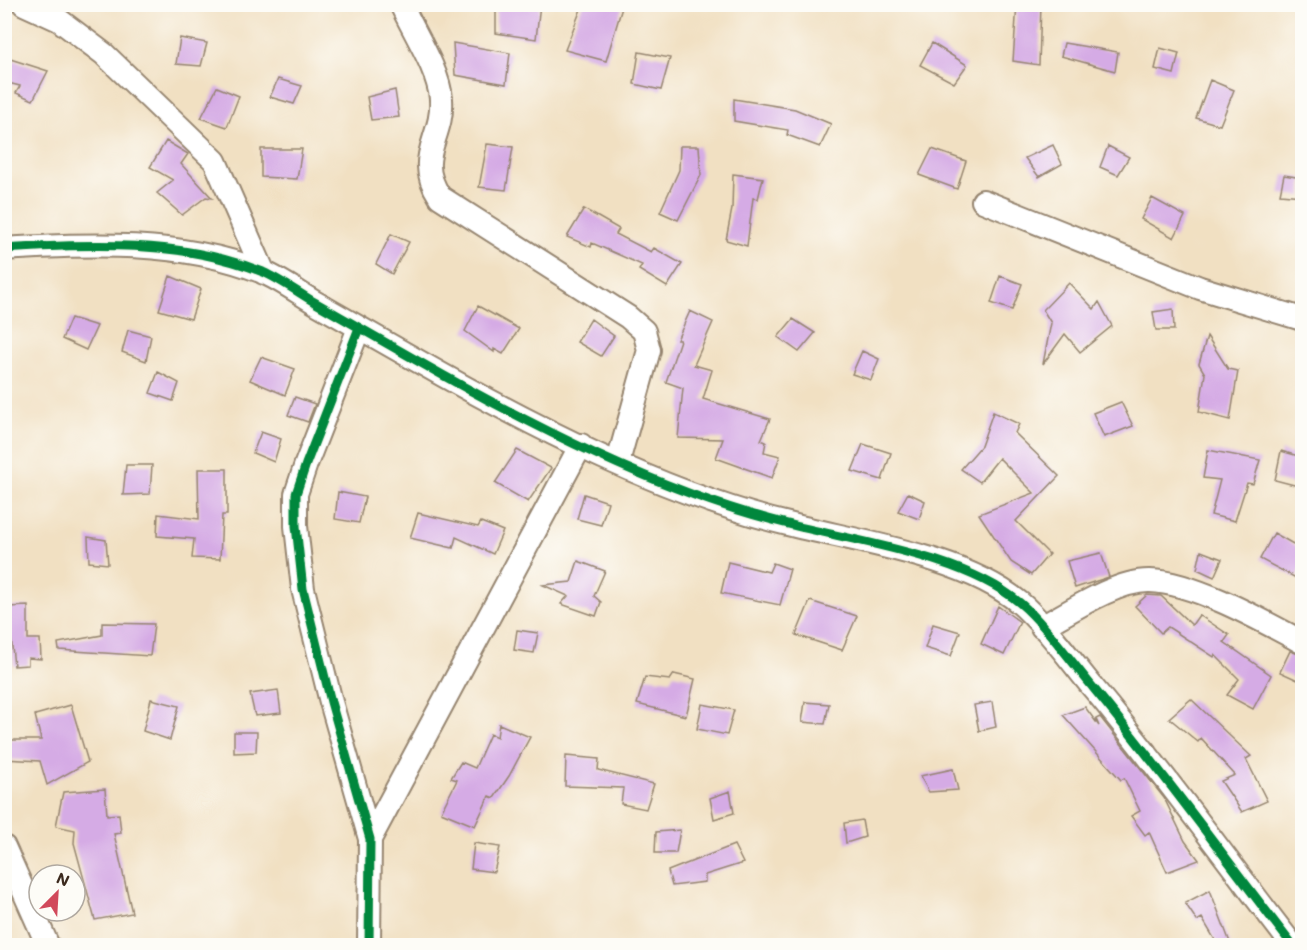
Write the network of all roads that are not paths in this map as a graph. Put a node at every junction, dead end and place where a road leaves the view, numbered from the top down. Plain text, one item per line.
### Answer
1 (24, 4) edge
2 (400, 4) edge
3 (982, 201) dead end
4 (4, 249) edge
5 (264, 273) junction
6 (1302, 319) edge
7 (359, 328) junction
8 (581, 445) junction
9 (618, 462) junction
10 (1042, 627) junction
11 (1302, 642) edge
12 (370, 838) junction
13 (4, 847) edge
14 (48, 945) edge
15 (369, 945) edge
16 (1293, 945) edge

1 - 5 street
2 - 9 street
3 - 6 street
4 - 5 street
5 - 7 street
7 - 8 street
7 - 12 street
8 - 9 street
8 - 12 street
9 - 10 street
10 - 11 street
10 - 16 street
12 - 15 street
13 - 14 street

